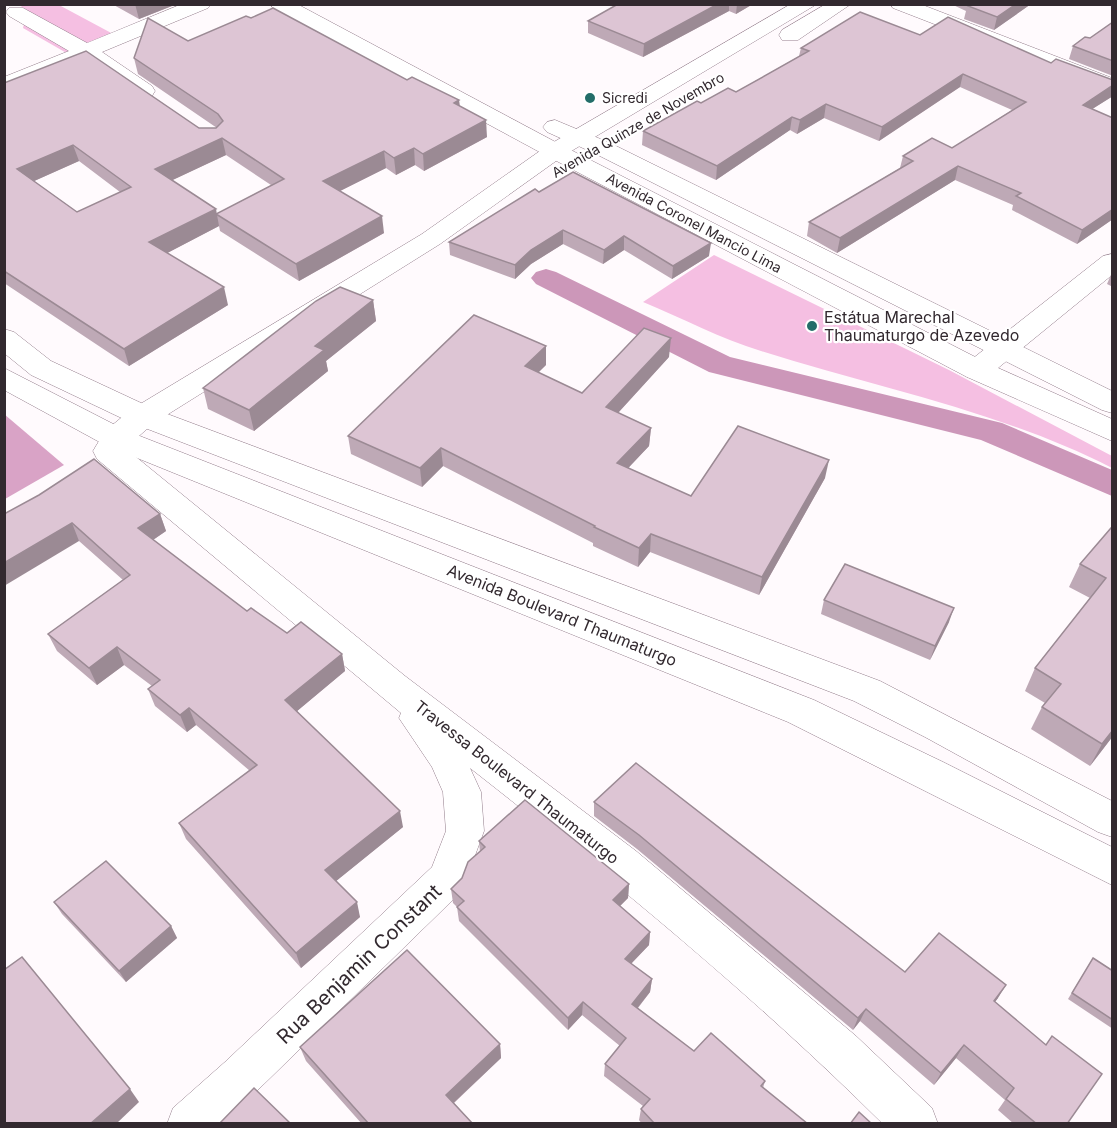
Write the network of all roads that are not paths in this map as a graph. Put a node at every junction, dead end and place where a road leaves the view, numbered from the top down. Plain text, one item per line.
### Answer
1 (201, 4) edge
2 (280, 4) edge
3 (312, 4) edge
4 (807, 4) edge
5 (841, 4) edge
6 (900, 4) edge
7 (10, 12) edge
8 (87, 52) junction
9 (4, 85) edge
10 (1113, 86) edge
11 (160, 102) edge
12 (586, 150) junction
13 (555, 151) junction
14 (432, 239) junction
15 (1113, 262) edge
16 (4, 338) edge
17 (1002, 348) junction
18 (977, 370) junction
19 (4, 377) edge
20 (1113, 404) edge
21 (143, 416) junction
22 (1113, 431) edge
23 (112, 444) junction
24 (589, 586) junction
25 (567, 617) junction
26 (393, 686) junction
27 (1113, 820) edge
28 (1113, 867) edge
29 (189, 1124) edge
30 (916, 1124) edge

1 - 8 main road
2 - 13 main road, Avenida Coronel Mancio Lima
3 - 12 main road, Avenida Coronel Mancio Lima
4 - 12 main road, Avenida Quinze de Novembro
5 - 12 main road, Avenida Quinze de Novembro
6 - 10 main road
7 - 8 main road
8 - 9 main road
8 - 11 main road
12 - 13 main road, Avenida Coronel Mancio Lima
12 - 14 main road, Avenida Quinze de Novembro
12 - 17 main road, Avenida Coronel Mancio Lima
12 - 18 main road, Avenida Coronel Mancio Lima
13 - 14 main road, Avenida Quinze de Novembro
14 - 21 main road, Avenida Quinze de Novembro
15 - 17 main road
16 - 21 main road
17 - 18 main road
17 - 20 main road, Avenida Coronel Mancio Lima
18 - 22 main road, Avenida Coronel Mancio Lima
19 - 23 main road, Avenida Boulevard Thaumaturgo
21 - 23 main road, Avenida Quinze de Novembro
21 - 24 main road
23 - 25 main road, Avenida Boulevard Thaumaturgo
23 - 26 main road, Travessa Boulevard Thaumaturgo
24 - 25 main road
24 - 27 main road
25 - 28 main road, Avenida Boulevard Thaumaturgo
26 - 29 main road, Rua Benjamin Constant
26 - 30 main road, Travessa Boulevard Thaumaturgo

